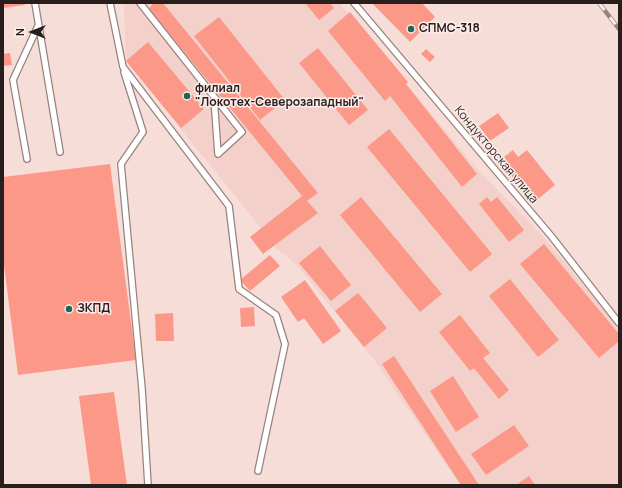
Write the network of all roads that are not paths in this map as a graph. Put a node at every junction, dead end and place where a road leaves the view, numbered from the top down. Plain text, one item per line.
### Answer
1 (35, 3) edge
2 (110, 3) edge
3 (140, 3) edge
4 (354, 3) edge
5 (38, 26) junction
6 (123, 67) junction
7 (214, 98) junction
8 (60, 152) dead end
9 (27, 159) dead end
10 (619, 323) edge
11 (258, 471) dead end
12 (148, 485) edge

1 - 5 lane
2 - 6 lane
3 - 7 lane
4 - 10 lane, Кондукторская улица
5 - 8 lane
5 - 9 lane
6 - 11 lane
6 - 12 lane
7 - 7 lane

